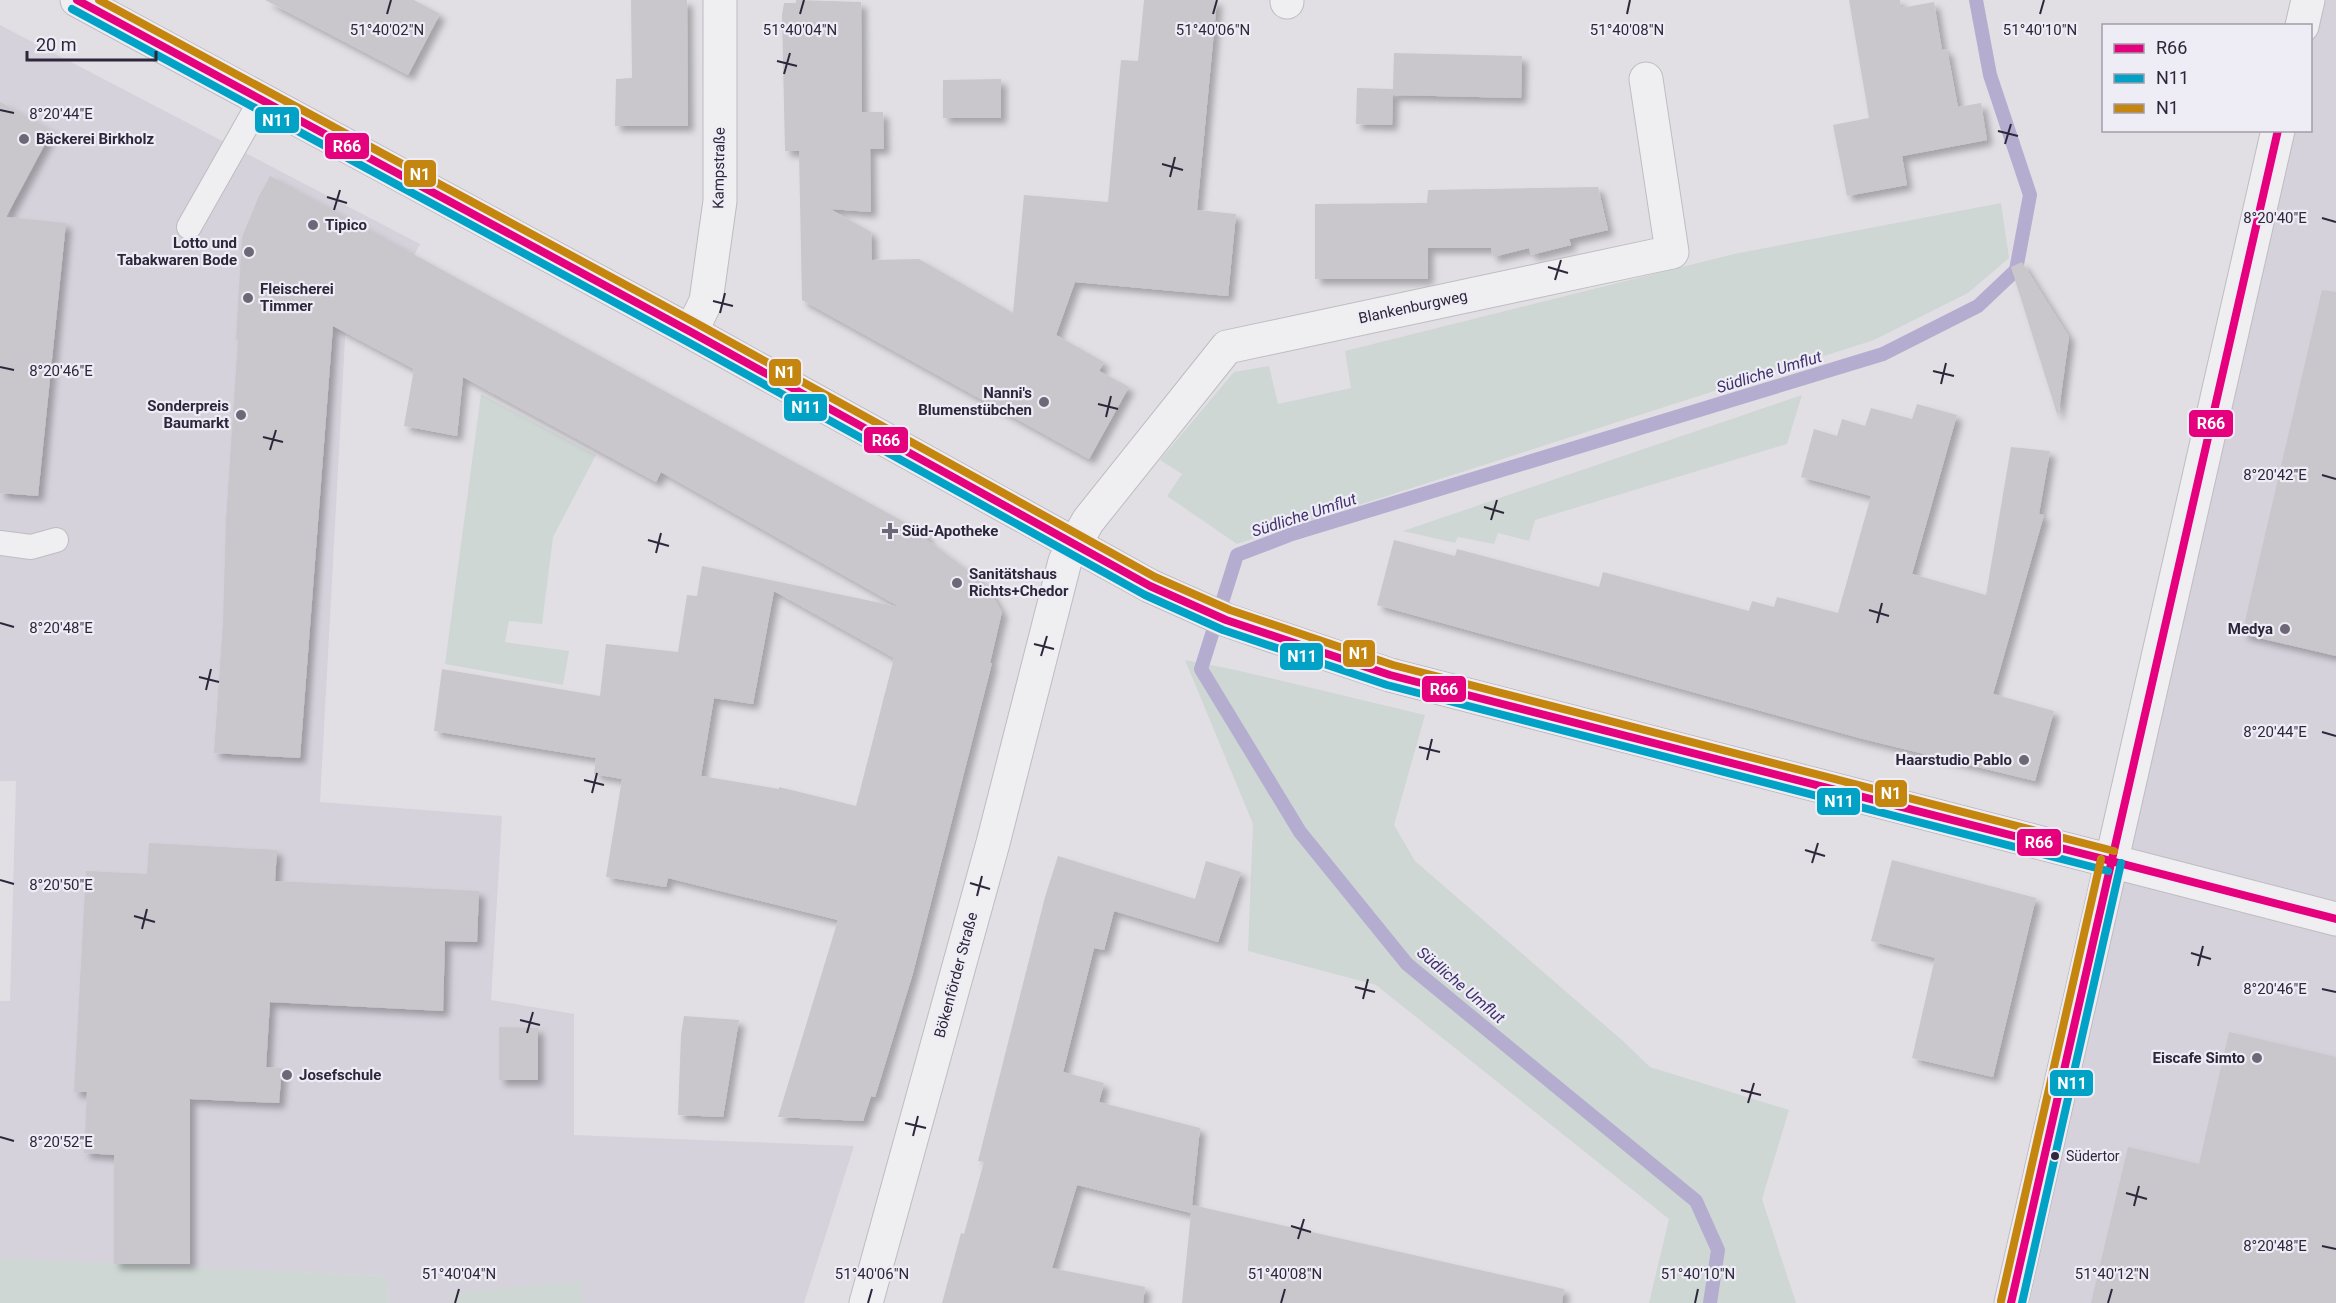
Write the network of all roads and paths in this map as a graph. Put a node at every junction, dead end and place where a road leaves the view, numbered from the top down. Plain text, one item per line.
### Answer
1 (77, 0) edge
2 (720, 0) edge
3 (2308, 0) edge
4 (2302, 24) edge
5 (1646, 79) dead end
6 (261, 100) junction
7 (2278, 132) edge
8 (189, 227) dead end
9 (692, 332) junction
10 (56, 540) dead end
11 (0, 543) edge
12 (1075, 544) junction
13 (2111, 861) junction
14 (2336, 919) edge
15 (866, 1303) edge
16 (2011, 1303) edge

1 - 6 street
2 - 9 street, Kampstraße
3 - 4 street
5 - 12 street, Blankenburgweg
6 - 8 lane
6 - 9 street
7 - 13 street
9 - 12 street
10 - 11 lane
12 - 13 street
12 - 15 street, Bökenförder Straße
13 - 14 street
13 - 16 street

